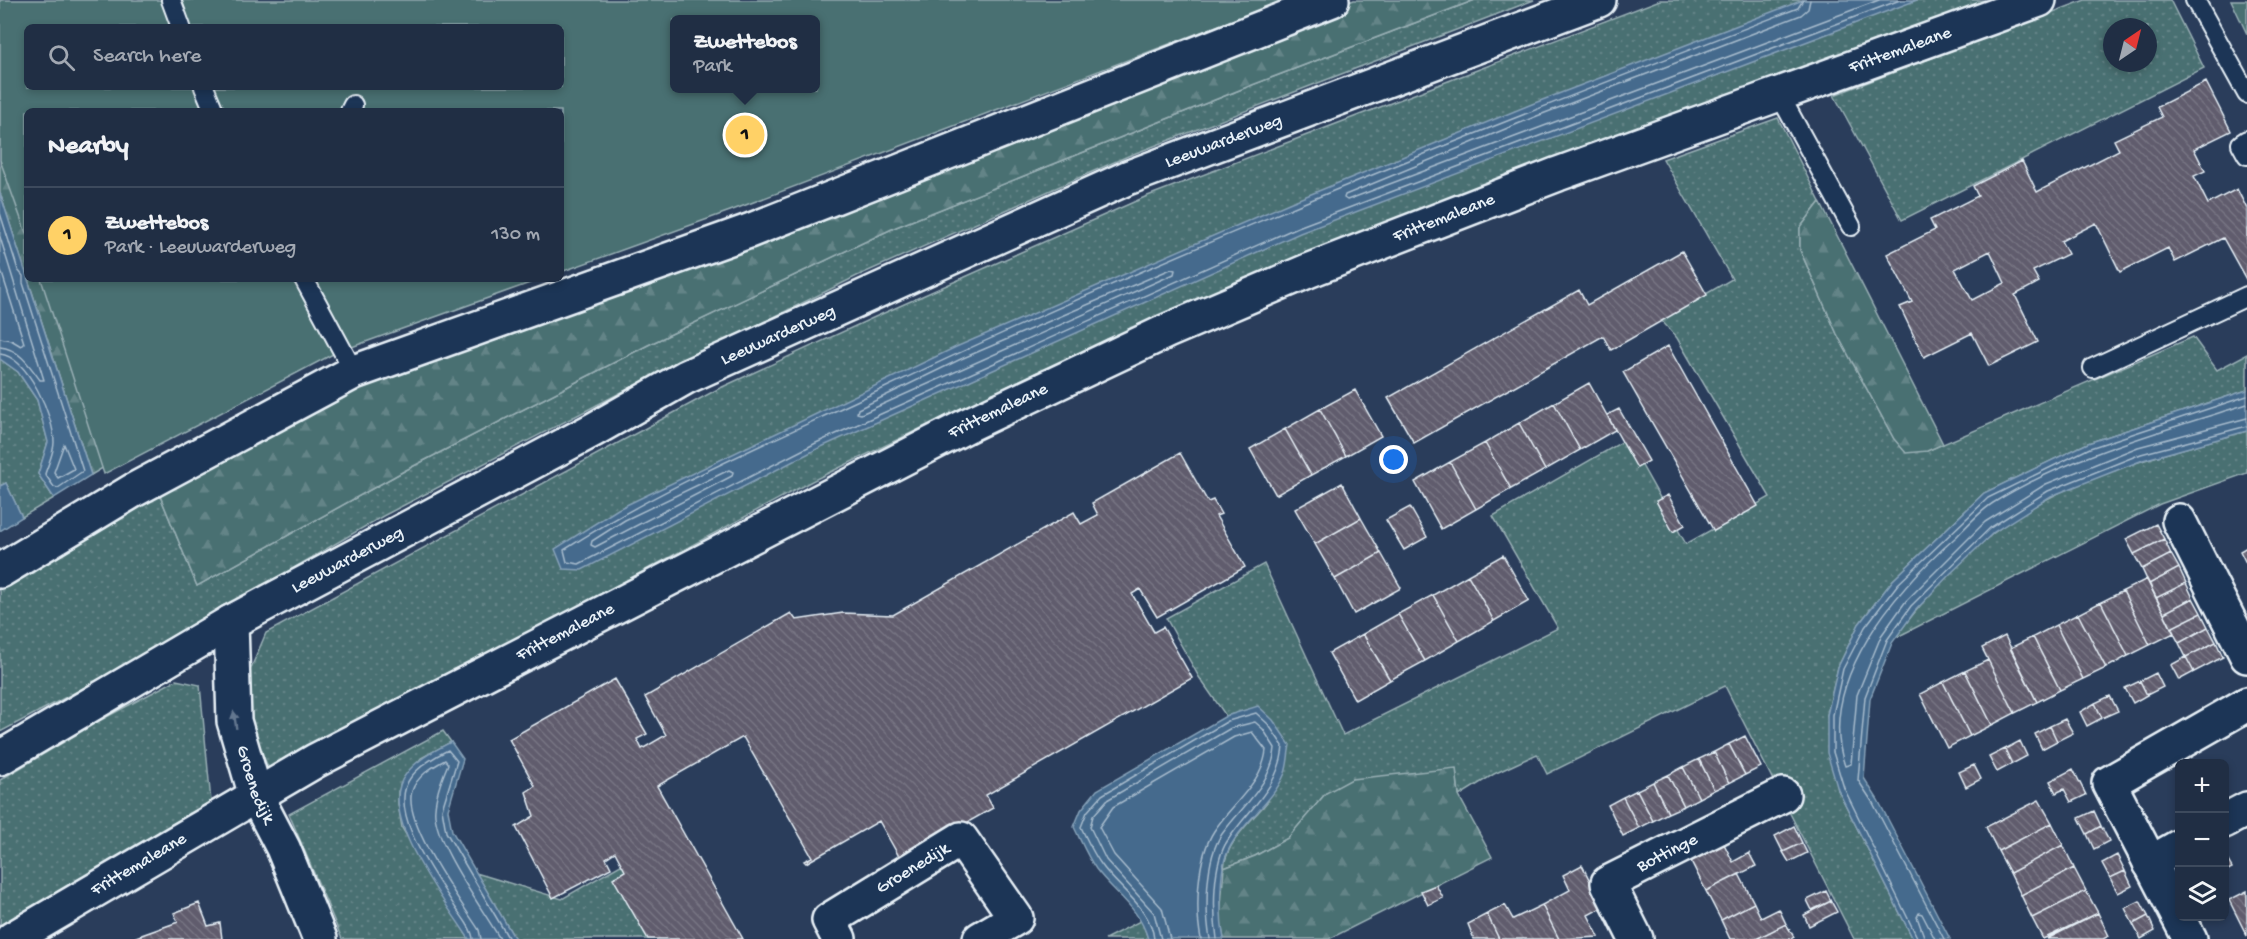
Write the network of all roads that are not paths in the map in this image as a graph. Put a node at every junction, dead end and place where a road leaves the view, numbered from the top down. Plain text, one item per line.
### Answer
1 (171, 0) edge
2 (1332, 0) edge
3 (1599, 0) edge
4 (2039, 0) edge
5 (2195, 0) edge
6 (180, 24) edge
7 (205, 90) edge
8 (1779, 94) junction
9 (2247, 94) edge
10 (213, 108) edge
11 (2247, 140) edge
12 (2247, 155) edge
13 (1851, 226) dead end
14 (306, 282) edge
15 (2247, 297) edge
16 (2093, 368) dead end
17 (354, 372) junction
18 (2179, 521) dead end
19 (0, 571) edge
20 (231, 622) junction
21 (2247, 656) edge
22 (2247, 704) edge
23 (0, 758) edge
24 (1783, 795) dead end
25 (256, 796) junction
26 (2247, 808) edge
27 (2229, 818) edge
28 (2175, 849) edge
29 (2150, 863) junction
30 (12, 939) edge
31 (321, 939) edge
32 (839, 939) edge
33 (980, 939) edge
34 (1636, 939) edge
35 (2190, 939) edge

1 - 6 lane
2 - 17 street
3 - 20 street, Leeuwarderweg
4 - 8 street, Frittemaleane
5 - 9 lane
7 - 10 lane
8 - 13 lane
8 - 25 street, Frittemaleane
11 - 12 lane
14 - 17 lane
15 - 16 lane
17 - 19 street
18 - 21 street
20 - 23 street, Leeuwarderweg
25 -> 20 street, Groenedijk
22 - 29 street
24 - 34 street, Bottinge
25 - 30 street, Frittemaleane
25 - 31 street, Groenedijk
26 - 27 street
28 - 29 street
29 - 35 street
32 - 33 street, Groenedijk

